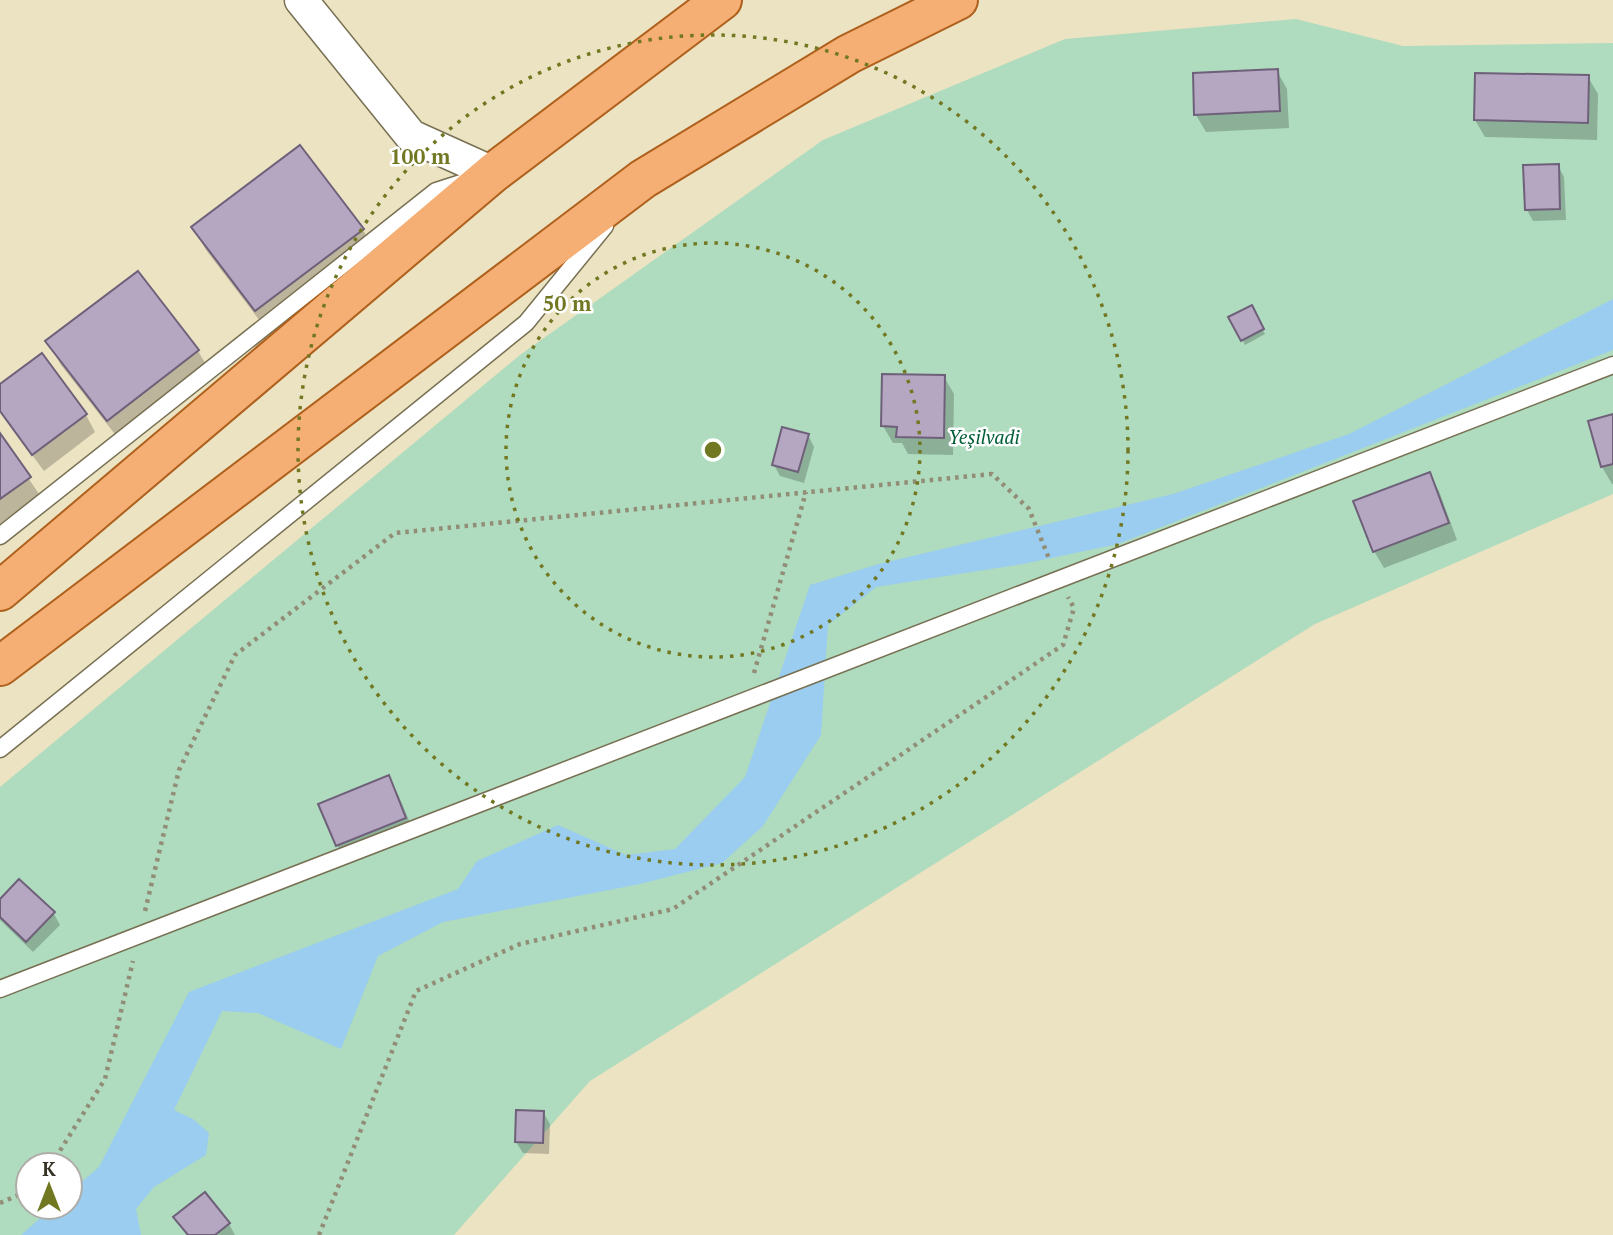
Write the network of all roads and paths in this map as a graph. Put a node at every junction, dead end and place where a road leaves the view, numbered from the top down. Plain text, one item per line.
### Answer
1 (301, 0) edge
2 (722, 0) edge
3 (958, 0) edge
4 (493, 173) junction
5 (643, 179) junction
6 (1613, 365) edge
7 (806, 492) junction
8 (0, 536) edge
9 (1058, 579) junction
10 (0, 591) edge
11 (0, 666) edge
12 (747, 699) junction
13 (0, 749) edge
14 (139, 934) junction
15 (0, 989) edge
16 (60, 1151) edge
17 (319, 1235) edge

1 - 4 street
2 - 4 main road
3 - 5 main road
4 - 8 lane
4 - 10 main road
5 - 11 main road
5 - 13 lane
6 - 9 lane
7 - 9 path
7 - 12 path
7 - 14 path
9 - 12 lane
9 - 17 path
12 - 14 lane
14 - 15 lane
14 - 16 path

